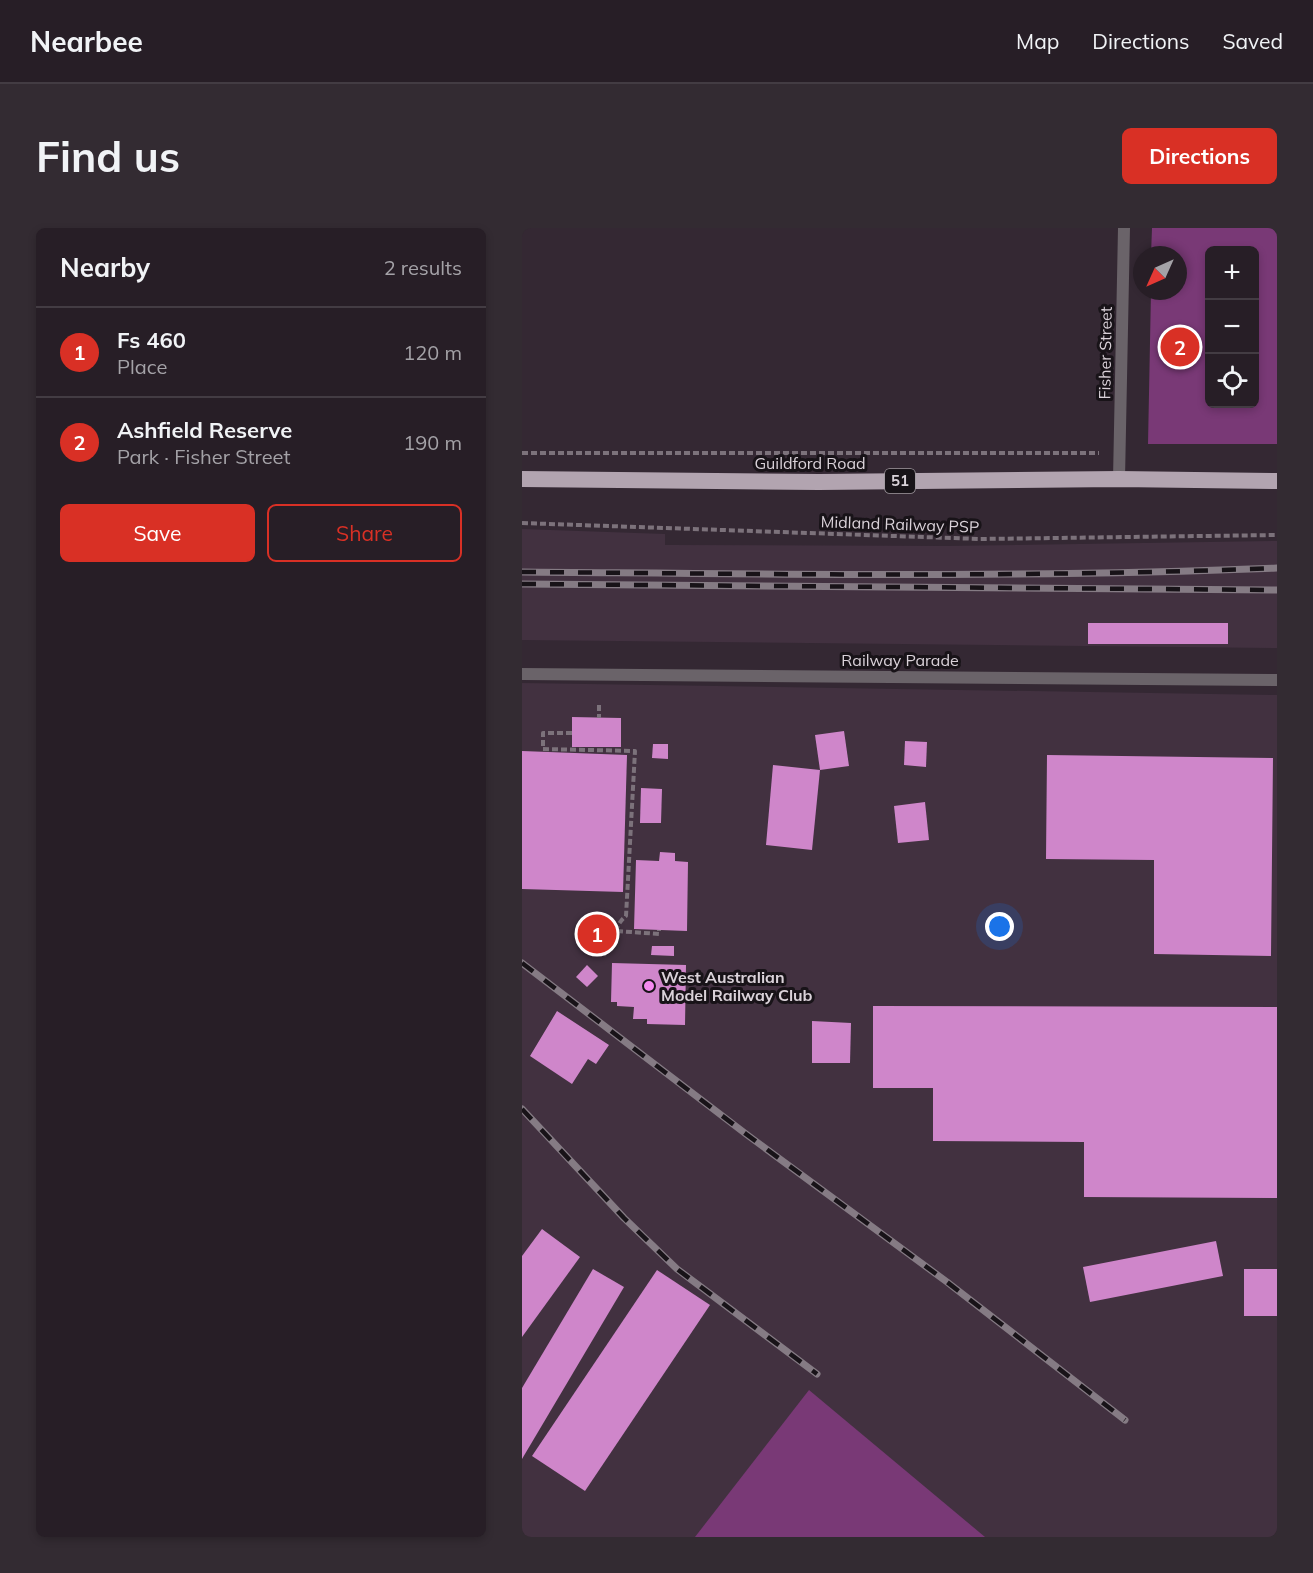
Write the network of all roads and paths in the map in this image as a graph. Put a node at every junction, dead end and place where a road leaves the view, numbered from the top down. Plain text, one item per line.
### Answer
1 (1124, 228) edge
2 (522, 453) edge
3 (1099, 453) dead end
4 (522, 479) edge
5 (1119, 479) junction
6 (1277, 481) edge
7 (522, 523) edge
8 (1277, 535) edge
9 (522, 674) edge
10 (1277, 680) edge
11 (599, 705) dead end
12 (599, 718) dead end
13 (572, 733) dead end
14 (659, 930) dead end
15 (616, 931) junction
16 (603, 956) dead end

1 - 5 street, Fisher Street
2 - 3 path
4 - 5 highway, Guildford Road / 51
5 - 6 highway, Guildford Road / 51
7 - 8 path, Midland Railway PSP
9 - 10 street, Railway Parade
11 - 12 path
13 - 15 path
14 - 15 path
15 - 16 path

